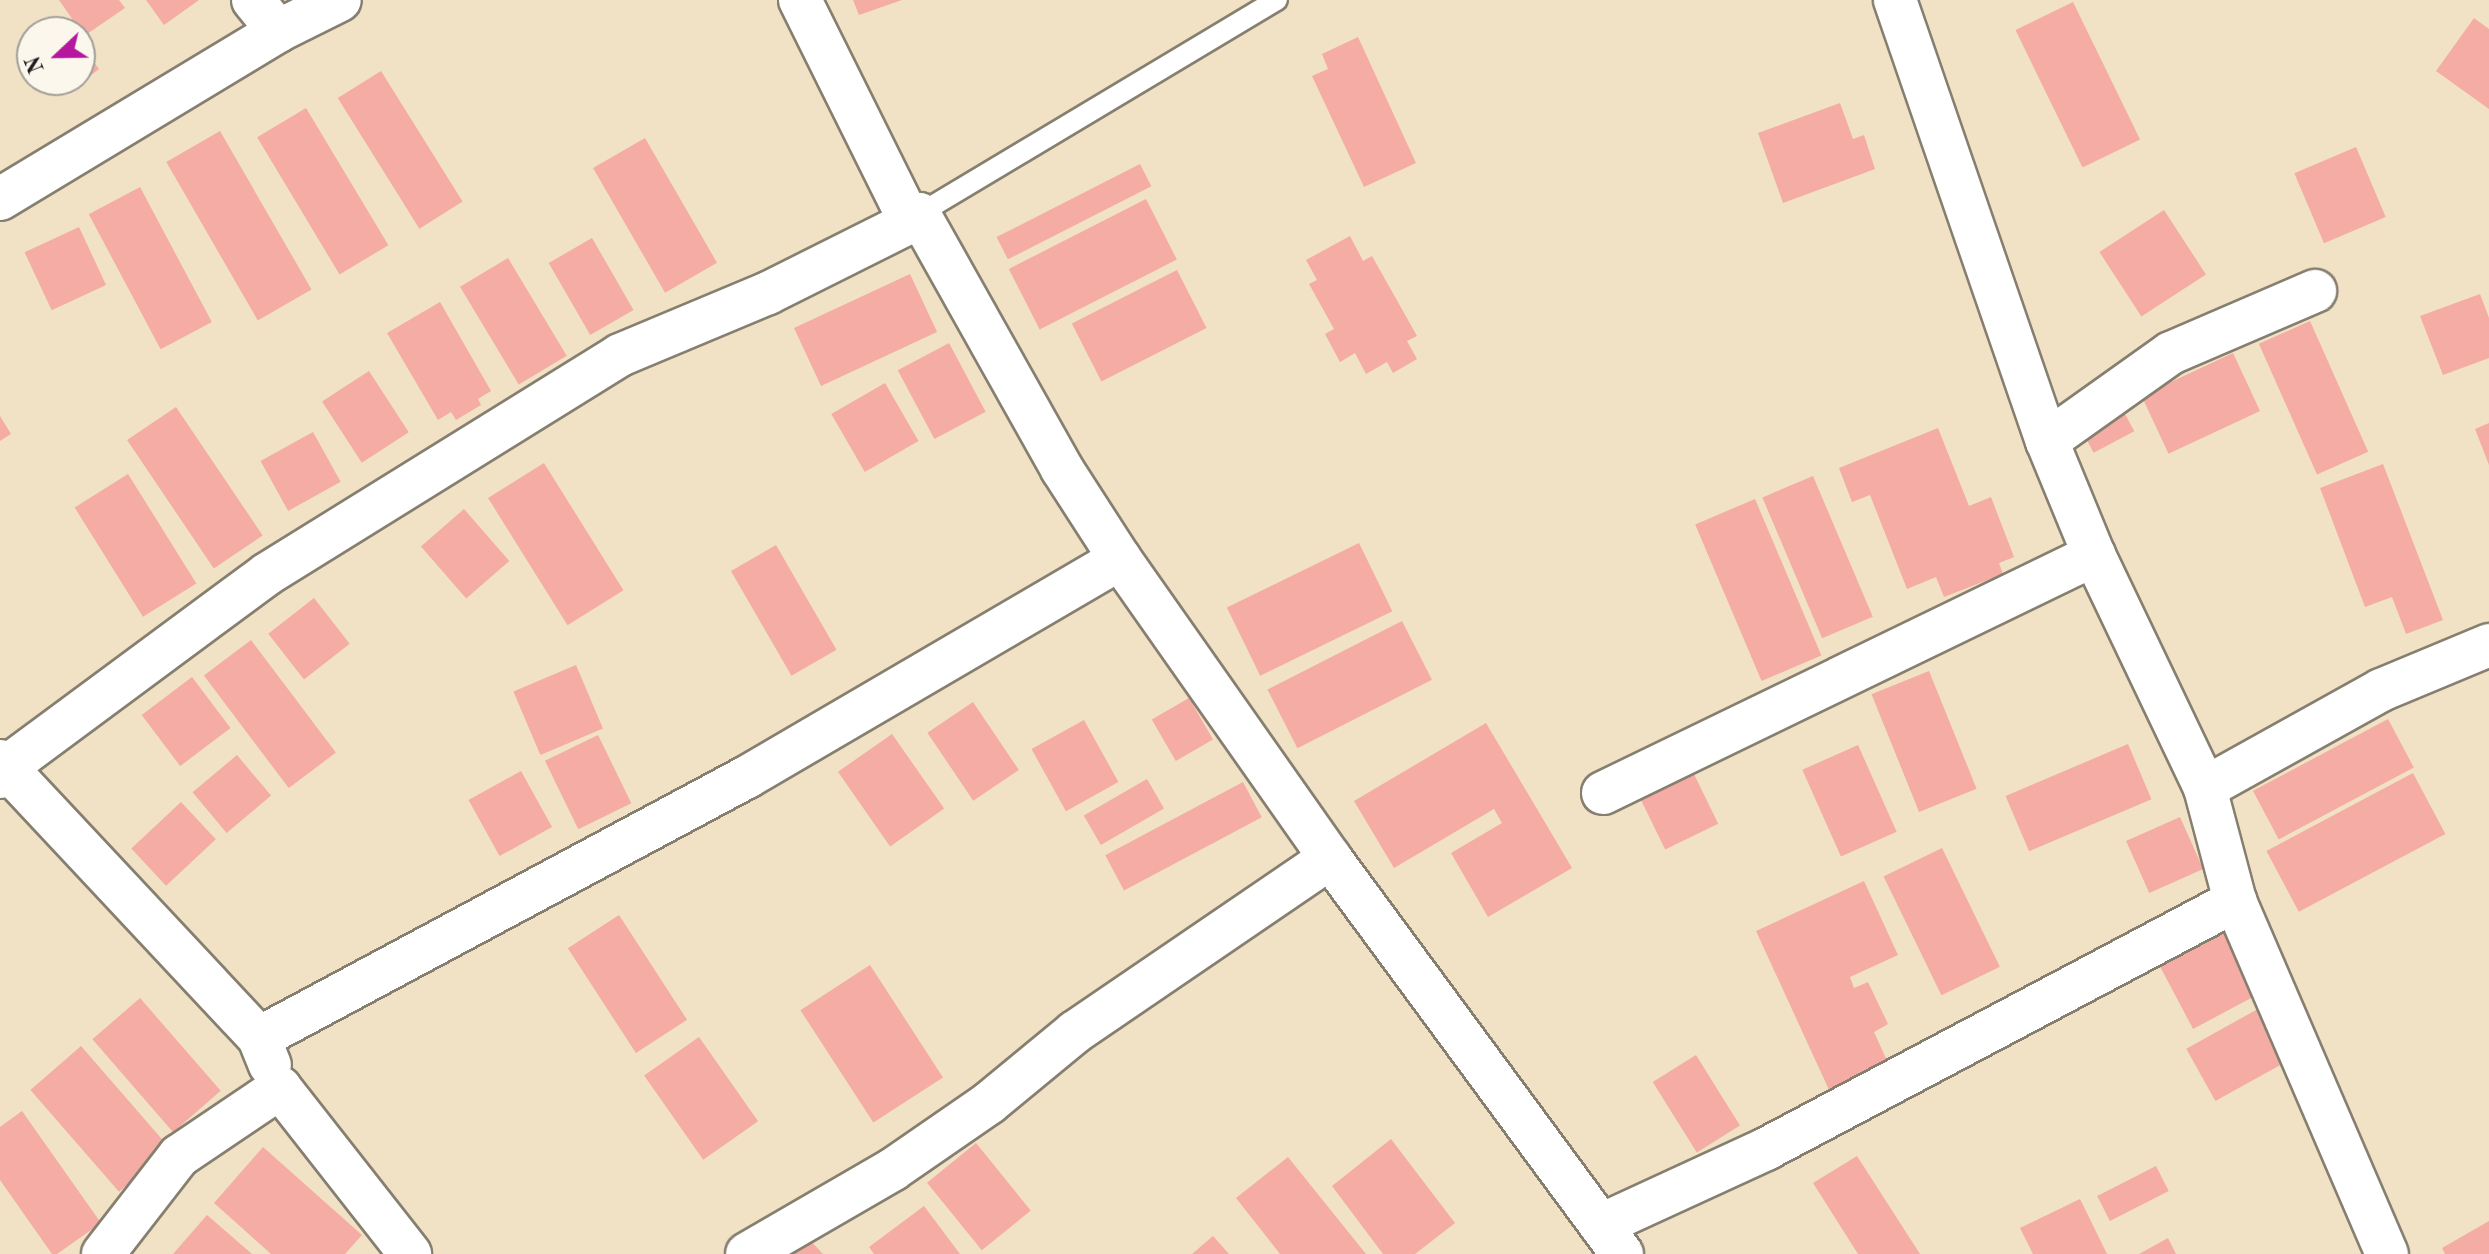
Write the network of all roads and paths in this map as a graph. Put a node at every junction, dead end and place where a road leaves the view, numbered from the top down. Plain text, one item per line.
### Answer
1 (340, 0) edge
2 (800, 0) edge
3 (1277, 0) edge
4 (1895, 0) edge
5 (266, 15) edge
6 (0, 199) edge
7 (914, 218) junction
8 (2315, 291) dead end
9 (2047, 441) junction
10 (2094, 555) junction
11 (1120, 559) junction
12 (2489, 645) edge
13 (2, 769) edge
14 (2205, 788) junction
15 (1603, 793) dead end
16 (1330, 858) junction
17 (2235, 901) junction
18 (259, 1038) junction
19 (280, 1088) junction
20 (1612, 1240) edge
21 (103, 1254) edge
22 (410, 1254) edge
23 (747, 1254) edge
24 (2387, 1254) edge

1 - 5 street
2 - 7 street
3 - 7 lane
4 - 9 street
5 - 6 street
7 - 11 street
7 - 13 street
8 - 9 street
9 - 10 street
10 - 14 street
10 - 15 street
11 - 16 street
11 - 18 street
12 - 14 street
13 - 18 street
14 - 17 street
16 - 20 street
16 - 23 street
17 - 20 street
17 - 24 street
18 - 19 street
19 - 21 street
19 - 22 street

